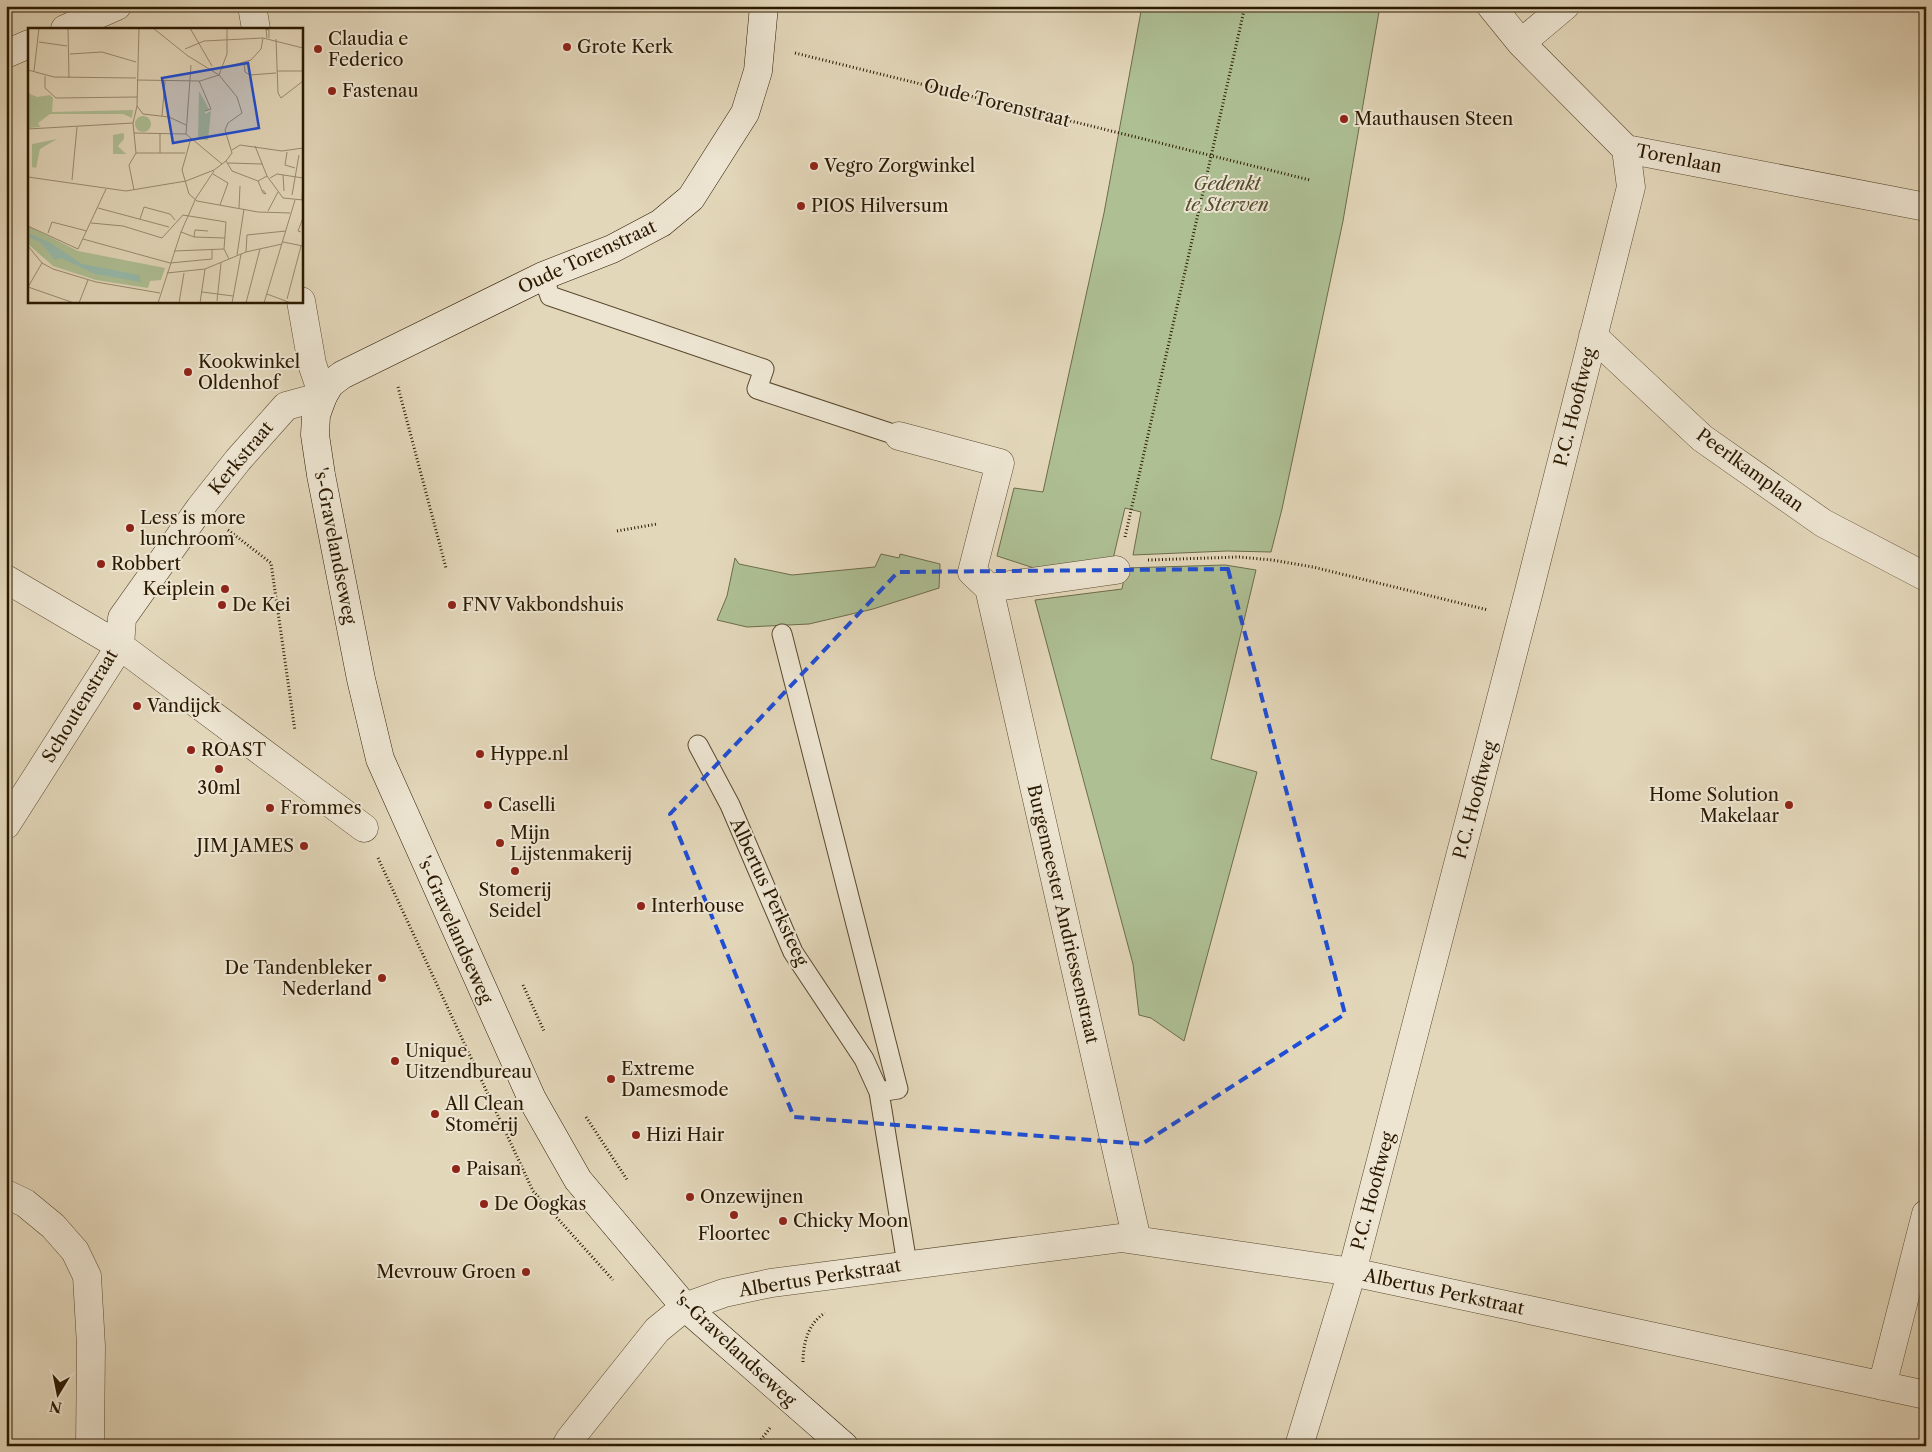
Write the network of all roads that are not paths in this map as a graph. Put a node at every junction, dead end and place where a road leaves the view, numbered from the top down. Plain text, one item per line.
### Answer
1 (117, 6) edge
2 (252, 6) edge
3 (764, 6) edge
4 (1492, 6) edge
5 (1565, 6) edge
6 (67, 28) edge
7 (256, 28) edge
8 (1521, 43) junction
9 (28, 44) edge
10 (6, 54) edge
11 (1626, 149) junction
12 (1926, 207) edge
13 (542, 276) junction
14 (301, 302) edge
15 (1593, 336) junction
16 (323, 396) junction
17 (899, 436) joint
18 (1128, 566) road end
19 (1926, 577) edge
20 (6, 579) edge
21 (989, 588) junction
22 (782, 634) dead end
23 (120, 646) junction
24 (698, 745) dead end
25 (6, 825) edge
26 (364, 828) dead end
27 (879, 1092) junction
28 (6, 1194) edge
29 (1926, 1214) edge
30 (1137, 1240) junction
31 (907, 1264) junction
32 (1352, 1272) junction
33 (685, 1307) junction
34 (1882, 1386) junction
35 (1926, 1395) edge
36 (568, 1442) edge
37 (90, 1446) edge
38 (544, 1446) edge
39 (844, 1446) edge
40 (1299, 1446) edge

1 - 6 street
2 - 7 street
3 - 13 street, Oude Torenstraat
4 - 8 street, Torenlaan
5 - 8 street
8 - 11 street, Torenlaan
9 - 10 street
11 - 12 street, Torenlaan
11 - 15 street, P.C. Hooftweg
13 - 16 street, Oude Torenstraat
13 - 17 lane
14 - 16 street
15 - 19 street, Peerlkamplaan
15 - 32 street, P.C. Hooftweg
16 - 23 street, Kerkstraat
16 - 33 street, 's-Gravelandseweg
17 - 21 street
18 - 21 street
20 - 23 street, Schoutenstraat
21 - 30 street, Burgemeester Andriessenstraat
22 - 27 lane
23 - 25 street, Schoutenstraat
23 - 26 street
24 - 27 lane, Albertus Perksteeg
27 - 31 lane, Albertus Perksteeg
28 - 37 street
29 - 34 street
30 - 31 street, Albertus Perkstraat
30 - 32 street, Albertus Perkstraat
31 - 33 street, Albertus Perkstraat
32 - 34 street, Albertus Perkstraat
32 - 40 street, P.C. Hooftweg
33 - 36 street, Albertus Perkstraat
33 - 39 street, 's-Gravelandseweg
34 - 35 street, Albertus Perkstraat
36 - 38 street

